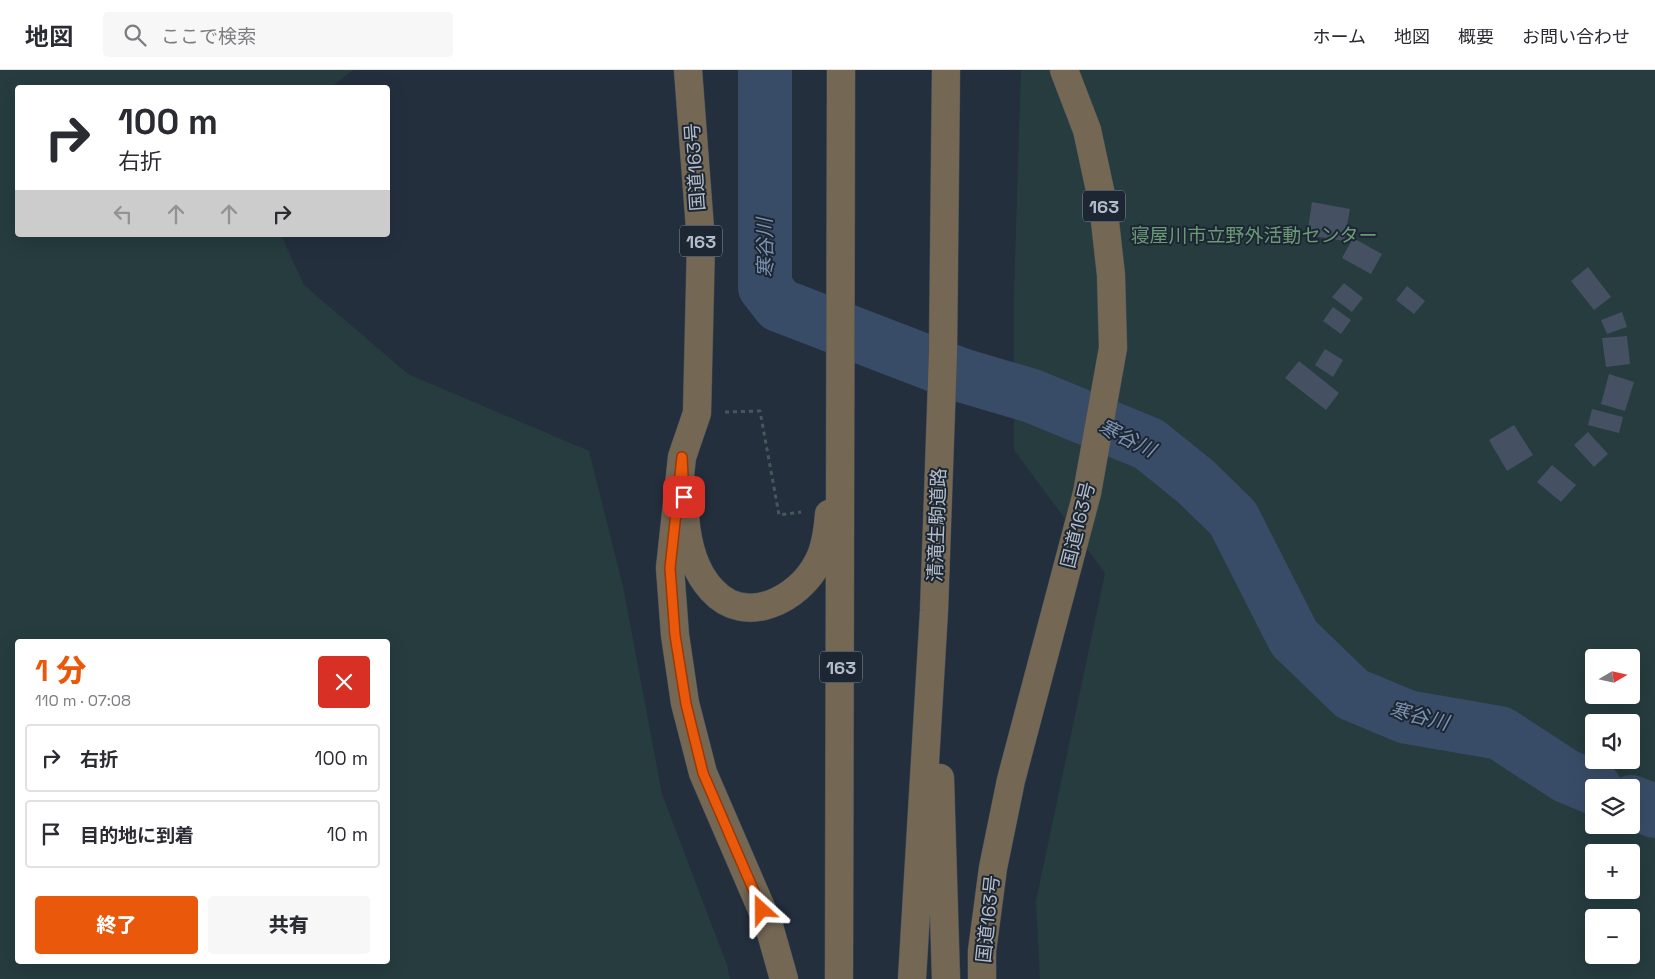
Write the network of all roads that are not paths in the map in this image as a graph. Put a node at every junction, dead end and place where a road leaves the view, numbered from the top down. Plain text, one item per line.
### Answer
1 (688, 70) edge
2 (841, 70) edge
3 (946, 70) edge
4 (1064, 70) edge
5 (842, 354) junction
6 (682, 457) junction
7 (934, 611) junction
8 (784, 979) edge
9 (839, 979) edge
10 (912, 979) edge
11 (946, 979) edge
12 (982, 979) edge

1 - 6 highway, 国道163号 / 163
2 - 5 highway, 163
3 - 7 highway, 清滝生駒道路
4 - 12 highway, 国道163号 / 163
5 - 6 highway, 163
5 - 9 highway, 163
6 - 8 highway, 163
7 - 10 highway, 清滝生駒道路
7 - 11 highway

